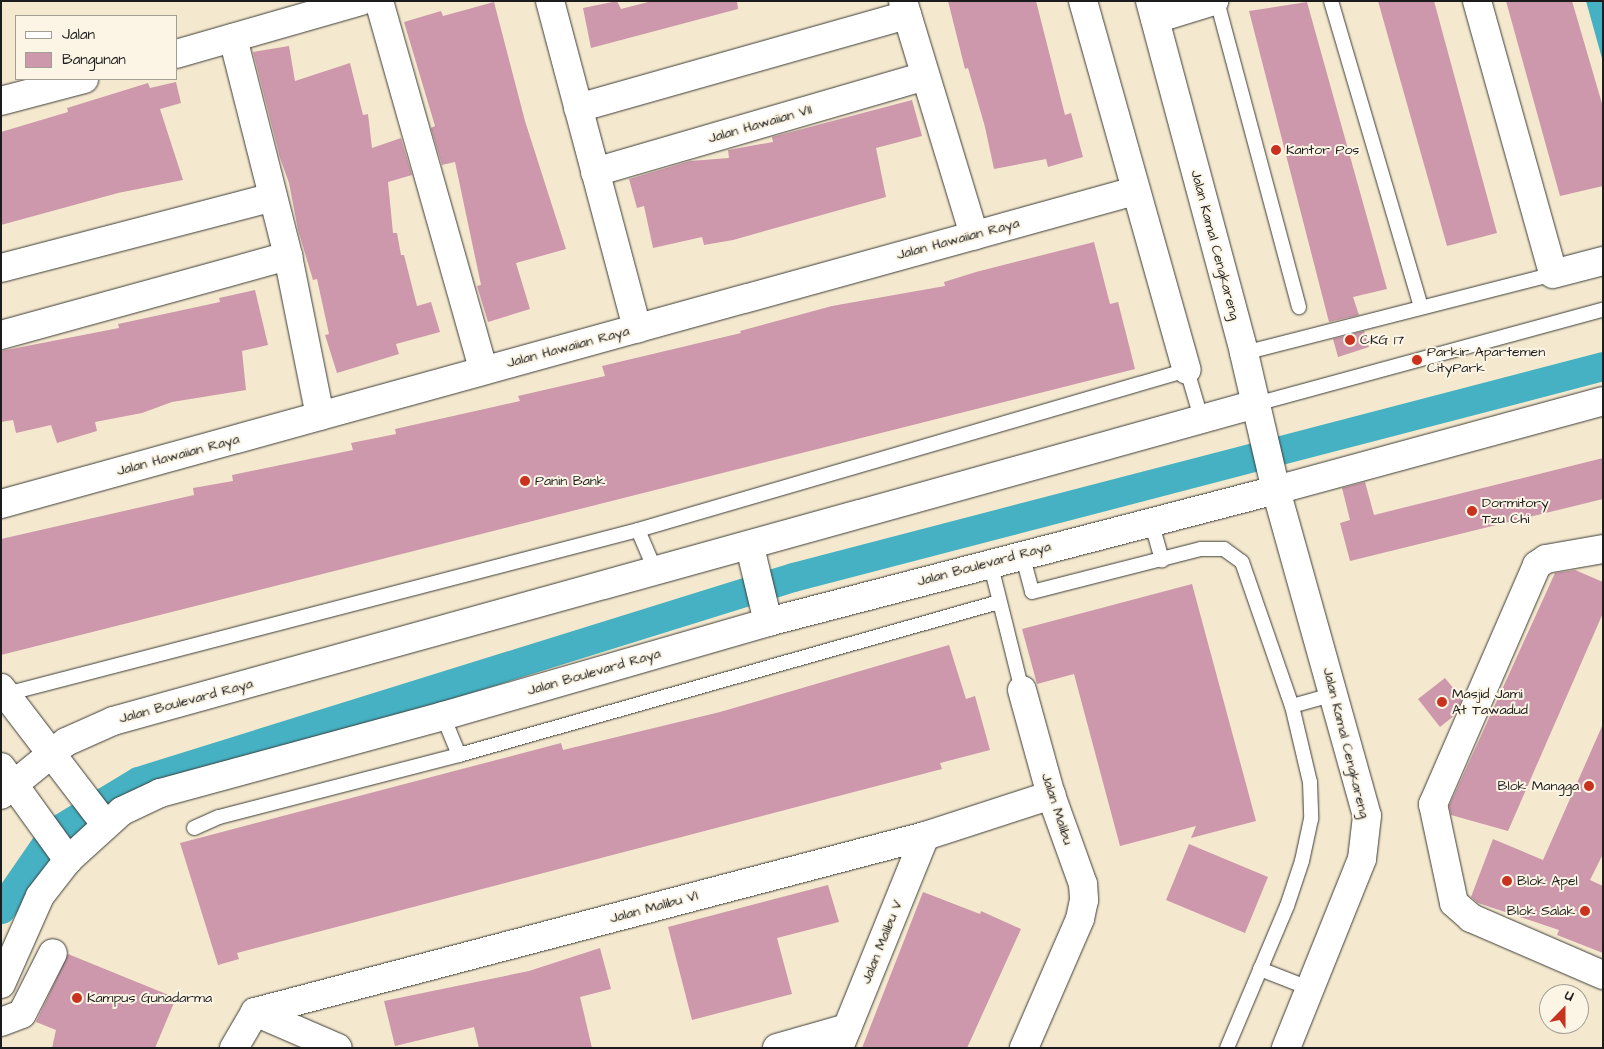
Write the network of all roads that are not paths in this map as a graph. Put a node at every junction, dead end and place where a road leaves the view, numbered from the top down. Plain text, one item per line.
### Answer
1 (360, 1) edge
2 (379, 1) edge
3 (550, 1) edge
4 (1083, 1) edge
5 (1216, 1) edge
6 (1331, 1) edge
7 (1477, 1) edge
8 (905, 8) edge
9 (1152, 10) edge
10 (234, 38) junction
11 (178, 53) edge
12 (925, 76) junction
13 (80, 80) edge
14 (1, 101) edge
15 (578, 108) junction
16 (595, 172) junction
17 (1135, 191) junction
18 (273, 197) junction
19 (974, 235) junction
20 (288, 256) junction
21 (1603, 261) edge
22 (1, 268) edge
23 (1553, 274) junction
24 (1299, 307) dead end
25 (1421, 307) junction
26 (1603, 310) edge
27 (637, 328) junction
28 (1, 334) edge
29 (1244, 353) junction
30 (483, 369) junction
31 (1187, 370) junction
32 (1603, 401) edge
33 (1258, 413) junction
34 (320, 416) junction
35 (1200, 418) junction
36 (1274, 478) junction
37 (1, 504) edge
38 (1151, 521) junction
39 (638, 530) junction
40 (750, 550) junction
41 (1599, 553) edge
42 (1022, 554) junction
43 (1162, 560) junction
44 (990, 562) junction
45 (656, 572) junction
46 (999, 602) junction
47 (767, 616) junction
48 (1022, 690) joint
49 (4, 691) edge
50 (1334, 694) junction
51 (1292, 706) junction
52 (443, 716) junction
53 (459, 755) junction
54 (55, 760) junction
55 (10, 786) edge
56 (1051, 795) junction
57 (99, 817) junction
58 (194, 828) dead end
59 (925, 836) junction
60 (62, 852) junction
61 (53, 953) dead end
62 (1260, 969) junction
63 (1603, 975) edge
64 (1, 984) edge
65 (1311, 989) junction
66 (255, 1012) junction
67 (1, 1022) edge
68 (843, 1038) edge
69 (234, 1048) edge
70 (338, 1048) edge
71 (778, 1048) edge
72 (1024, 1048) edge
73 (1227, 1048) edge
74 (1286, 1048) edge

1 - 10 street
2 - 30 street
3 - 15 street
4 - 17 street
5 - 9 street
5 - 24 lane
6 - 25 lane
7 - 23 street
8 - 12 street
8 - 15 street
9 - 29 street, Jalan Kamal Cengkareng
10 - 11 street
10 - 18 street
12 - 16 street, Jalan Hawaiian VII
12 - 19 street
13 - 14 street
15 - 16 street
16 - 27 street
17 - 19 street, Jalan Hawaiian Raya
17 - 31 street
18 - 20 street
18 - 22 street
19 - 27 street, Jalan Hawaiian Raya
20 - 28 street
20 - 34 street
21 - 23 street
23 - 25 lane
25 - 29 lane
26 - 33 lane
27 - 30 street, Jalan Hawaiian Raya
29 - 33 street, Jalan Kamal Cengkareng
30 - 34 street, Jalan Hawaiian Raya
31 - 35 lane
31 - 39 lane
32 - 36 street
33 - 35 street, Jalan Boulevard Raya
33 - 36 street, Jalan Kamal Cengkareng
34 - 37 street, Jalan Hawaiian Raya
35 - 40 street, Jalan Boulevard Raya
36 - 38 street, Jalan Boulevard Raya
36 - 50 street, Jalan Kamal Cengkareng
38 - 42 street, Jalan Boulevard Raya
38 - 43 lane
39 - 45 lane
39 - 49 lane
40 - 45 street, Jalan Boulevard Raya
40 - 47 street
41 - 63 street
42 - 43 lane
42 - 44 street, Jalan Boulevard Raya
43 - 51 lane
44 - 46 lane, Jalan Malibu
44 - 47 street, Jalan Boulevard Raya
45 - 54 street, Jalan Boulevard Raya
46 - 48 lane, Jalan Malibu
46 - 53 lane
47 - 52 street, Jalan Boulevard Raya
48 - 56 street, Jalan Malibu
49 - 54 street
50 - 51 lane
50 - 65 street, Jalan Kamal Cengkareng
51 - 62 lane
52 - 53 lane
52 - 57 street, Jalan Boulevard Raya
53 - 58 lane
54 - 55 street, Jalan Boulevard Raya
54 - 57 street
55 - 60 street
56 - 59 street, Jalan Malibu VI
56 - 72 street, Jalan Malibu
57 - 60 street, Jalan Boulevard Raya
59 - 66 street, Jalan Malibu VI
59 - 68 street, Jalan Malibu V
60 - 64 street, Jalan Boulevard Raya
61 - 67 street
62 - 65 lane
62 - 73 lane
65 - 74 street, Jalan Kamal Cengkareng
66 - 69 street
66 - 70 street
68 - 71 street

